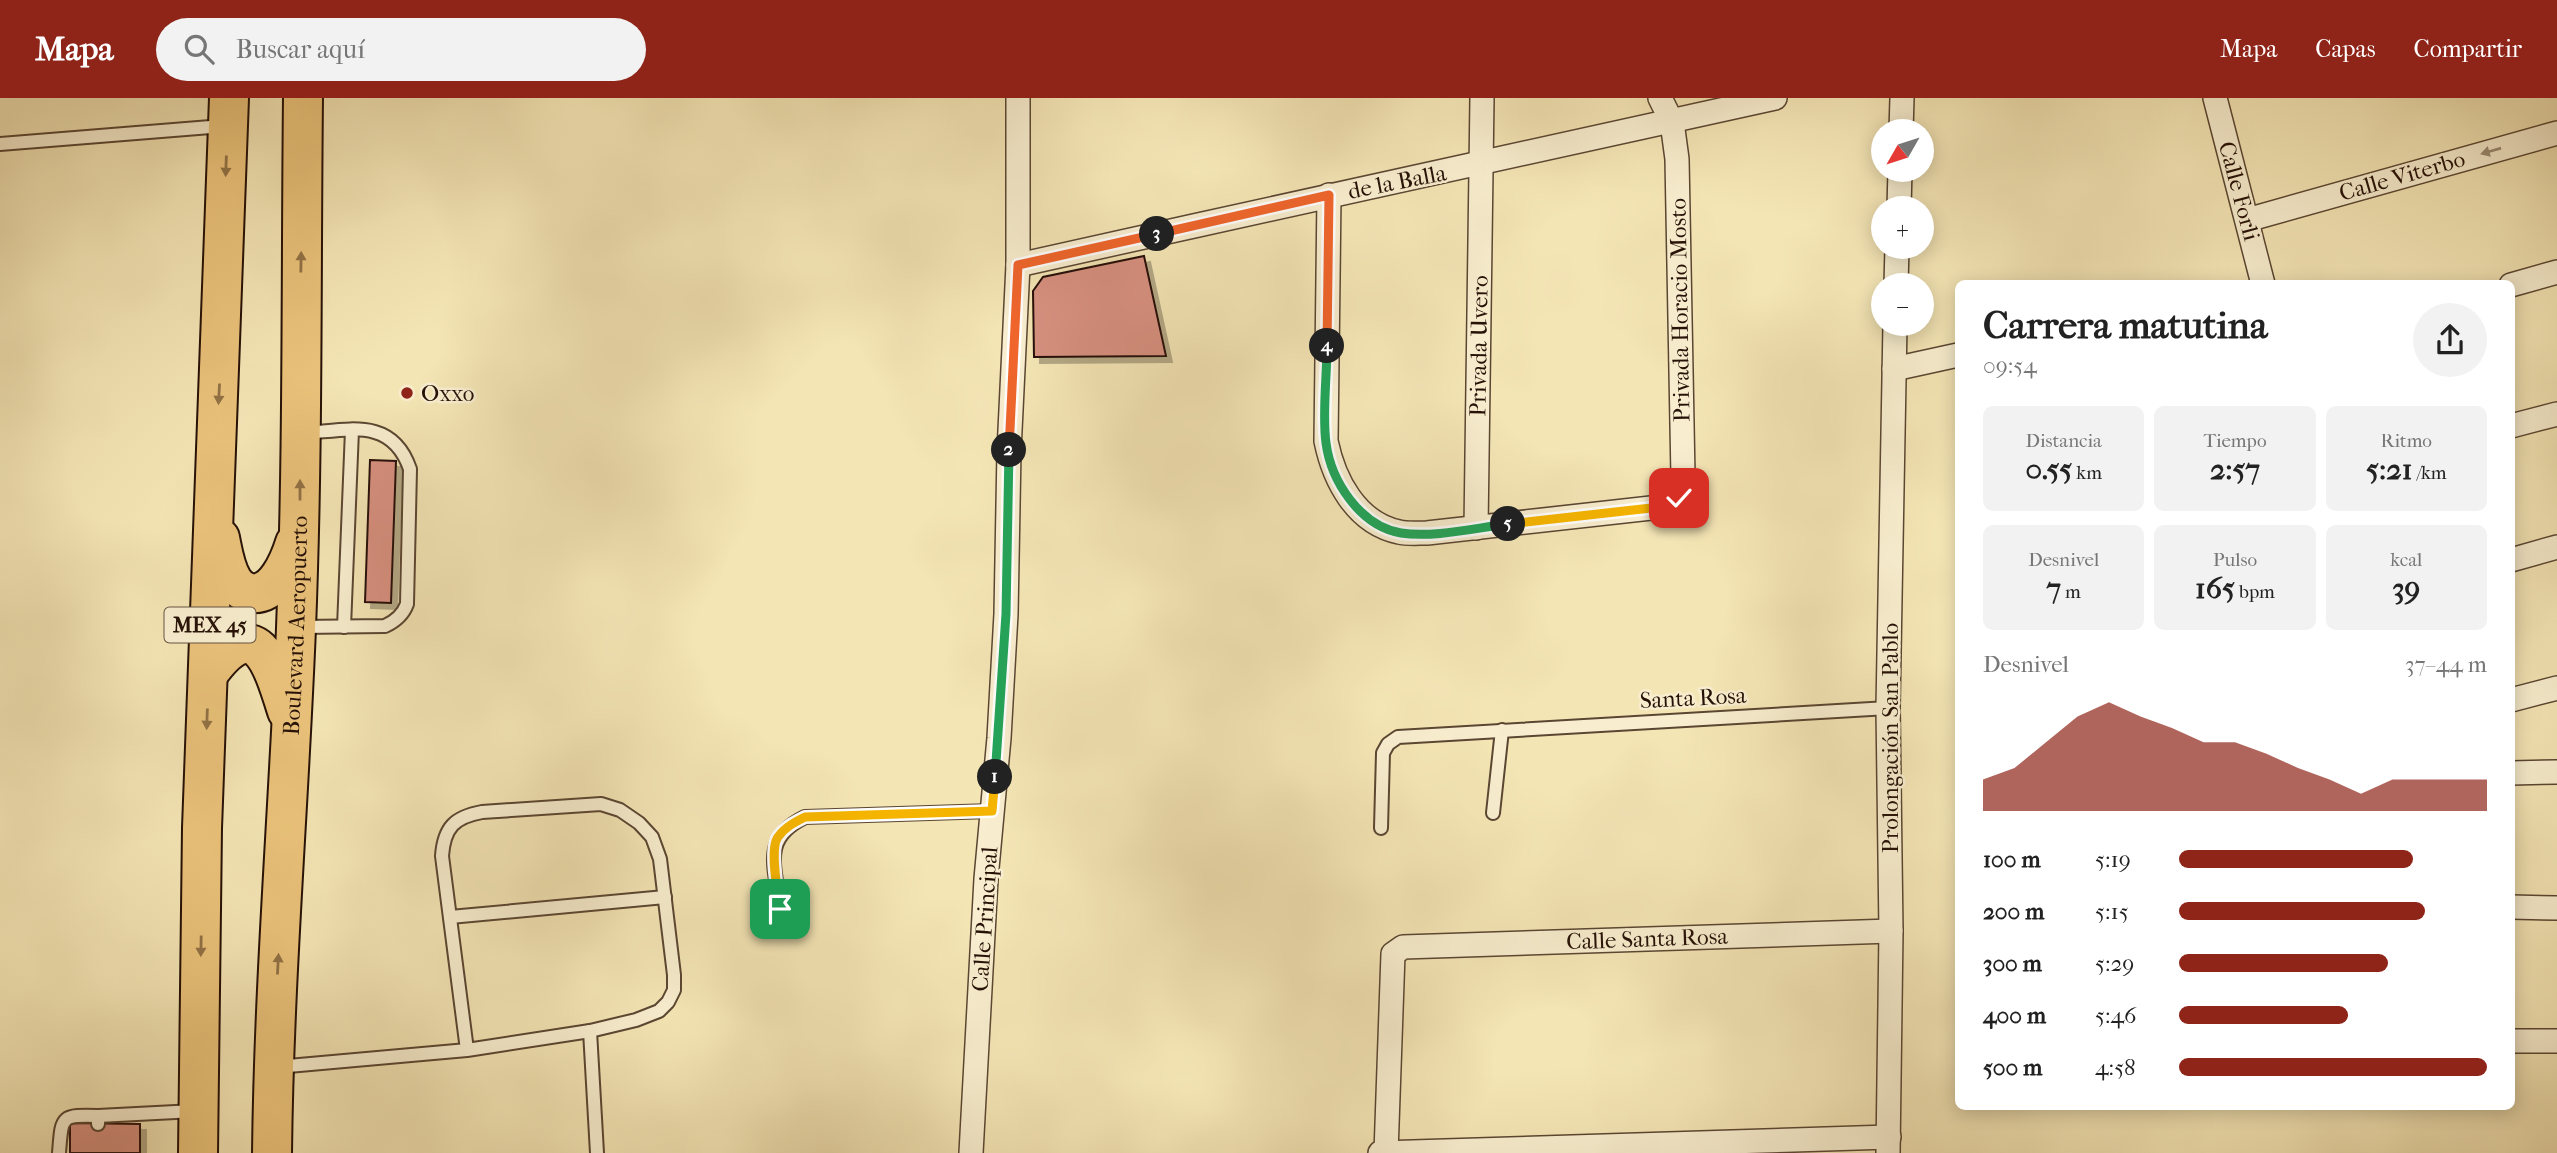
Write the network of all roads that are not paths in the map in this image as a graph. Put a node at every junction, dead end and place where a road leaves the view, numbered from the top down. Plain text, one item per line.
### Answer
1 (303, 98) edge
2 (1018, 98) edge
3 (1482, 98) edge
4 (1660, 98) edge
5 (1775, 98) edge
6 (1902, 98) edge
7 (2215, 98) edge
8 (228, 112) edge
9 (1901, 119) edge
10 (1672, 122) junction
11 (2557, 133) edge
12 (0, 144) edge
13 (1481, 165) junction
14 (1329, 195) junction
15 (2247, 220) junction
16 (1018, 265) junction
17 (2557, 272) edge
18 (2262, 280) edge
19 (2515, 284) edge
20 (1895, 336) edge
21 (1955, 356) edge
22 (1894, 369) junction
23 (2557, 414) edge
24 (2515, 425) edge
25 (352, 430) junction
26 (299, 433) junction
27 (214, 498) junction
28 (1476, 528) junction
29 (300, 531) junction
30 (2557, 547) edge
31 (2515, 559) edge
32 (296, 627) junction
33 (344, 627) junction
34 (209, 673) junction
35 (2557, 688) edge
36 (2515, 699) edge
37 (1888, 708) junction
38 (292, 729) junction
39 (1502, 730) junction
40 (2557, 772) edge
41 (2515, 774) edge
42 (992, 811) junction
43 (1493, 813) dead end
44 (1381, 828) dead end
45 (664, 897) junction
46 (2515, 907) edge
47 (2557, 908) edge
48 (780, 909) dead end
49 (450, 918) junction
50 (1891, 931) junction
51 (590, 1031) junction
52 (2515, 1041) edge
53 (2557, 1041) edge
54 (467, 1051) junction
55 (273, 1067) junction
56 (199, 1111) junction
57 (1888, 1145) edge
58 (59, 1153) edge
59 (198, 1153) edge
60 (272, 1153) edge
61 (597, 1153) edge
62 (971, 1153) edge
63 (1380, 1153) edge
64 (1386, 1153) edge

26 -> 1 highway, Boulevard Aeropuerto
2 - 16 street, Calle Principal
3 - 13 street, Privada Uvero
4 - 10 street, Privada Horacio Mosto
5 - 10 street, de la Balla
6 - 9 street
7 - 15 street, Calle Forli
8 - 12 lane
8 -> 27 highway, MEX 45
10 - 13 street, de la Balla
10 - 28 street, Privada Horacio Mosto
11 -> 15 street, Calle Viterbo
13 - 14 street, de la Balla
13 - 28 street, Privada Uvero
14 - 16 street, de la Balla
14 - 28 street
15 - 18 street, Calle Forli
16 - 42 street, Calle Principal
17 - 19 street
20 - 22 street, Prolongación San Pablo
21 - 22 street
22 - 37 street, Prolongación San Pablo
23 - 24 street
25 - 26 lane
25 - 33 lane
25 - 33 lane
29 -> 26 highway, Boulevard Aeropuerto
27 - 29 highway
27 - 34 highway, MEX 45
29 - 32 highway, Boulevard Aeropuerto
30 - 31 street
32 - 33 lane
32 - 38 highway, Boulevard Aeropuerto
34 - 38 highway
34 -> 56 highway, MEX 45
35 - 36 street
37 - 39 lane, Santa Rosa
37 - 50 street, Prolongación San Pablo
55 -> 38 highway, Boulevard Aeropuerto
39 - 43 lane
39 - 44 lane, Santa Rosa
40 - 41 street
42 - 48 lane
42 - 62 street, Calle Principal
45 - 49 lane
45 - 49 lane
45 - 51 lane
46 - 47 street
49 - 54 lane
50 - 57 street, Prolongación San Pablo
50 - 64 street, Calle Santa Rosa
51 - 54 lane
51 - 61 lane
52 - 53 street
54 - 55 lane
55 - 60 highway, Boulevard Aeropuerto
56 - 58 lane
56 - 59 highway, MEX 45
57 - 64 street
63 - 64 street

